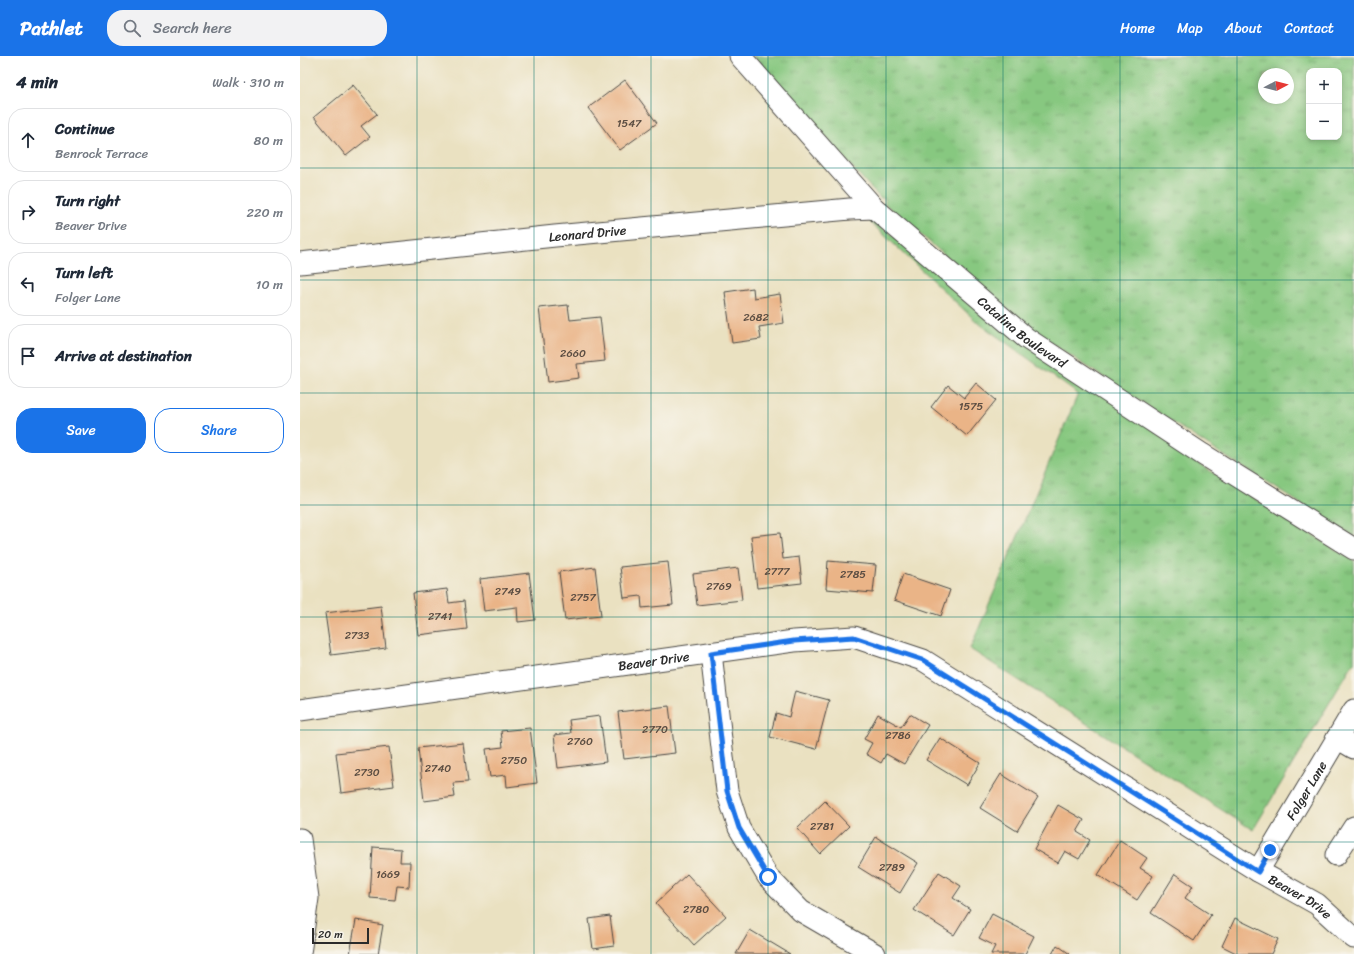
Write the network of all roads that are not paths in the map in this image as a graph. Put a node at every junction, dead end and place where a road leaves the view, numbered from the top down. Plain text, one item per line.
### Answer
1 (740, 56) edge
2 (874, 208) junction
3 (300, 263) edge
4 (1354, 549) edge
5 (711, 653) junction
6 (300, 710) edge
7 (1354, 710) edge
8 (1346, 743) edge
9 (1354, 827) edge
10 (300, 839) edge
11 (1336, 856) dead end
12 (1258, 872) junction
13 (1354, 938) edge
14 (300, 953) edge
15 (875, 954) edge

1 - 2 street, Catalina Boulevard
2 - 3 street, Leonard Drive
2 - 4 street, Catalina Boulevard
5 - 6 street, Beaver Drive
5 - 12 street, Beaver Drive
5 - 15 street
7 - 8 street, Folger Lane
8 - 12 street, Folger Lane
9 - 11 street
10 - 14 street
12 - 13 street, Beaver Drive

